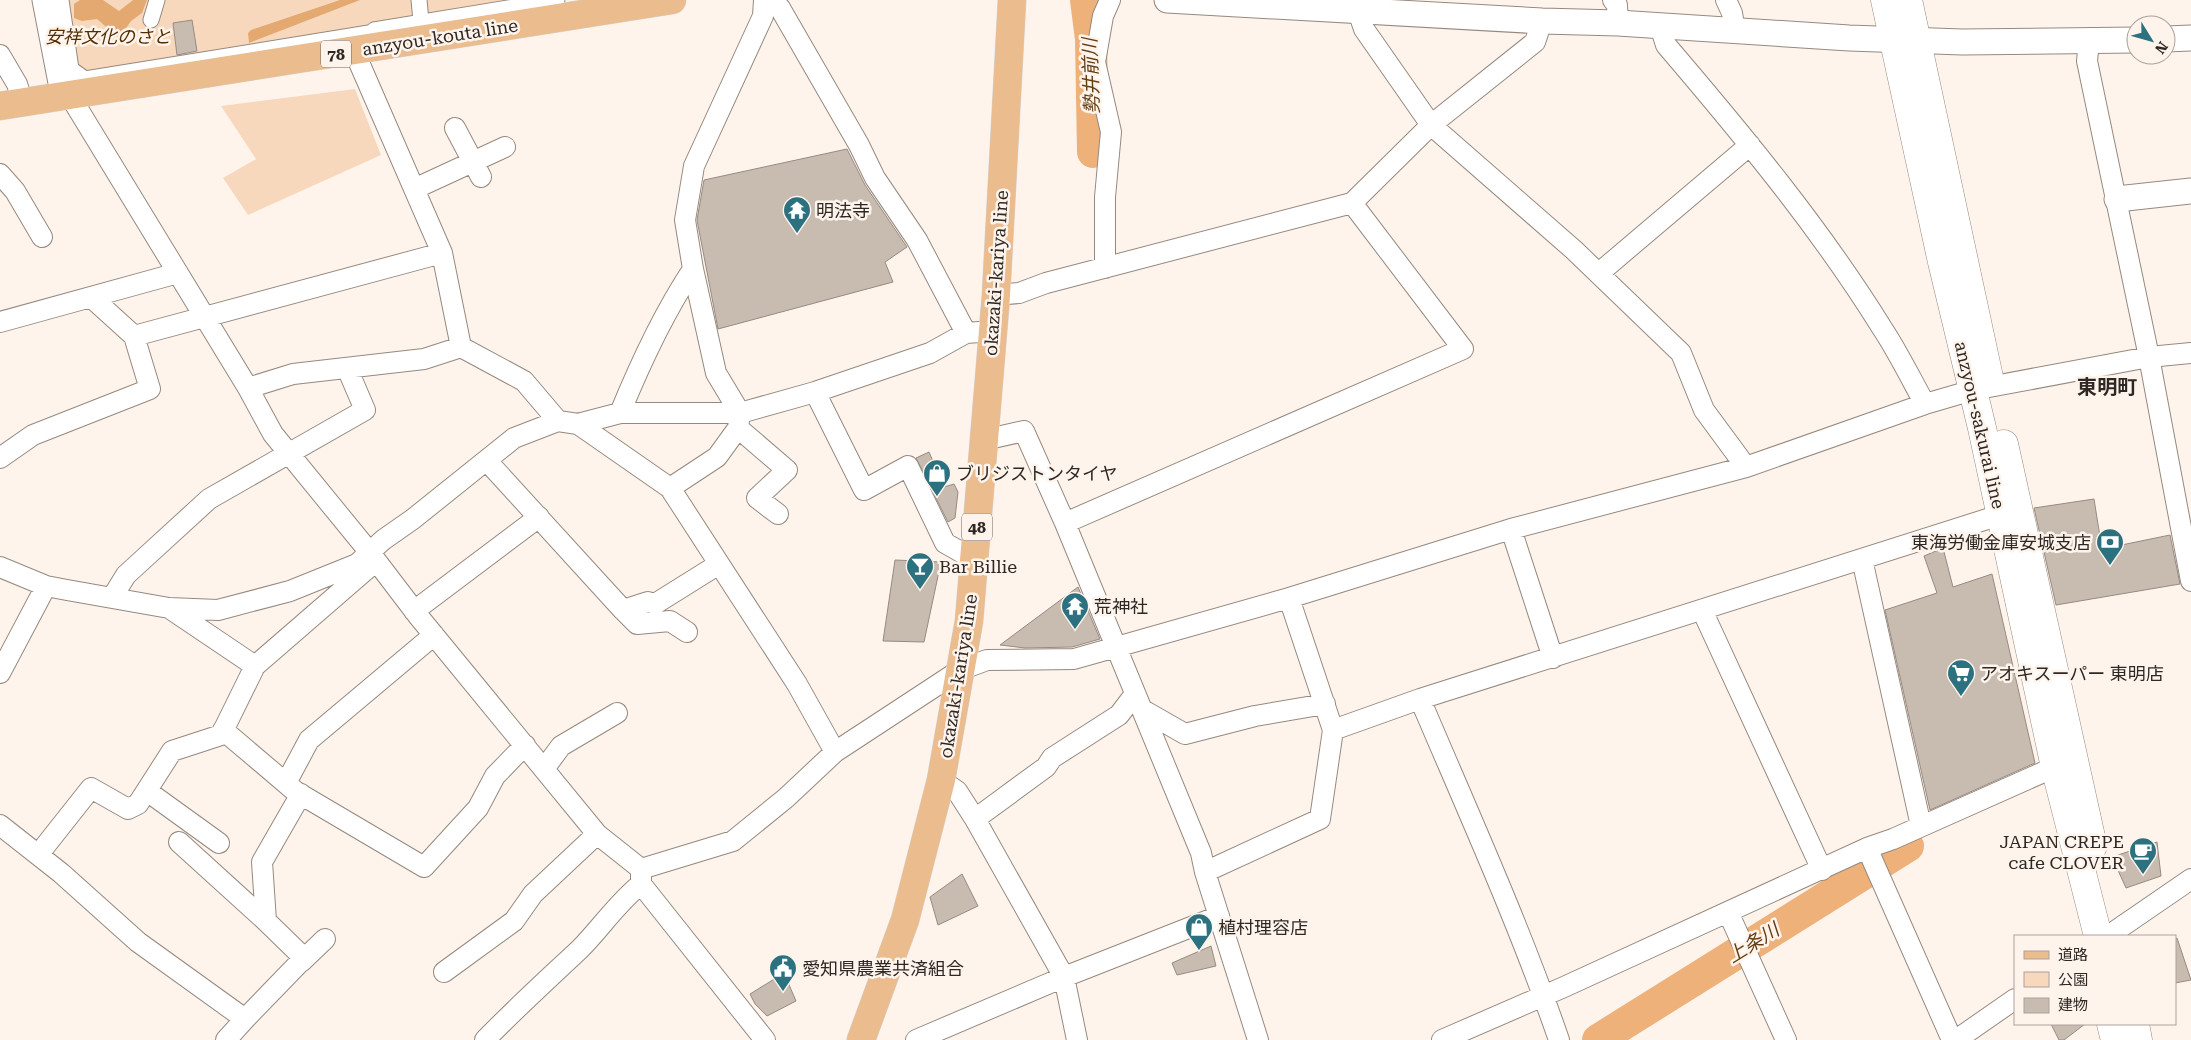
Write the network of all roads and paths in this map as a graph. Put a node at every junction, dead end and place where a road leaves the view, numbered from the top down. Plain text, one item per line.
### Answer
1 (45, 0) edge
2 (61, 0) edge
3 (157, 0) edge
4 (419, 0) edge
5 (557, 0) edge
6 (672, 0) edge
7 (764, 0) edge
8 (772, 0) edge
9 (1012, 0) edge
10 (1110, 0) edge
11 (1167, 0) edge
12 (1726, 0) edge
13 (1885, 0) edge
14 (1908, 0) edge
15 (1316, 4) edge
16 (1358, 11) junction
17 (1616, 12) edge
18 (151, 20) dead end
19 (421, 21) junction
20 (1542, 21) junction
21 (1660, 26) junction
22 (1735, 31) junction
23 (2191, 38) edge
24 (2176, 39) edge
25 (1906, 40) junction
26 (2126, 40) edge
27 (2090, 41) junction
28 (354, 51) junction
29 (0, 55) edge
30 (70, 96) junction
31 (12, 105) edge
32 (1431, 125) junction
33 (455, 128) dead end
34 (1750, 145) junction
35 (505, 147) dead end
36 (477, 170) junction
37 (0, 174) edge
38 (414, 189) junction
39 (2191, 191) edge
40 (2117, 199) junction
41 (1352, 203) junction
42 (42, 237) dead end
43 (442, 253) junction
44 (1105, 268) junction
45 (693, 269) junction
46 (178, 273) junction
47 (1599, 274) junction
48 (996, 295) junction
49 (91, 297) junction
50 (204, 315) junction
51 (0, 322) edge
52 (979, 332) junction
53 (134, 336) junction
54 (461, 347) junction
55 (2191, 353) edge
56 (2149, 357) junction
57 (347, 368) junction
58 (248, 388) junction
59 (1982, 388) junction
60 (815, 392) junction
61 (1925, 404) junction
62 (620, 413) junction
63 (739, 420) junction
64 (558, 421) junction
65 (578, 424) junction
66 (984, 440) junction
67 (290, 455) junction
68 (0, 458) edge
69 (487, 460) junction
70 (1746, 467) junction
71 (670, 488) junction
72 (778, 514) dead end
73 (2000, 515) junction
74 (539, 518) junction
75 (1065, 523) junction
76 (1511, 529) junction
77 (0, 551) edge
78 (374, 557) junction
79 (1862, 559) junction
80 (975, 560) junction
81 (719, 564) junction
82 (0, 567) edge
83 (26, 577) junction
84 (2191, 582) edge
85 (46, 586) junction
86 (113, 596) junction
87 (1289, 598) junction
88 (169, 608) junction
89 (623, 610) junction
90 (1702, 610) junction
91 (414, 611) junction
92 (687, 632) dead end
93 (434, 635) junction
94 (1116, 648) junction
95 (1553, 658) junction
96 (255, 666) junction
97 (960, 670) junction
98 (0, 673) edge
99 (1420, 699) junction
100 (1139, 702) junction
101 (1326, 704) junction
102 (617, 713) dead end
103 (223, 730) junction
104 (1333, 730) junction
105 (525, 745) junction
106 (835, 752) junction
107 (2064, 763) junction
108 (544, 769) junction
109 (941, 780) junction
110 (294, 788) junction
111 (146, 791) junction
112 (976, 819) junction
113 (0, 824) edge
114 (1921, 826) junction
115 (597, 834) junction
116 (180, 842) dead end
117 (219, 843) dead end
118 (1866, 848) junction
119 (38, 855) junction
120 (1822, 870) junction
121 (1205, 872) junction
122 (641, 877) junction
123 (2191, 879) edge
124 (1728, 912) junction
125 (1219, 916) junction
126 (266, 921) junction
127 (2108, 935) edge
128 (2109, 935) edge
129 (325, 939) dead end
130 (301, 962) junction
131 (444, 972) dead end
132 (1064, 976) junction
133 (1543, 994) junction
134 (2014, 1000) edge
135 (245, 1019) junction
136 (2111, 1025) edge
137 (2135, 1025) edge
138 (761, 1039) edge
139 (226, 1040) edge
140 (485, 1040) edge
141 (861, 1040) edge
142 (916, 1040) edge
143 (1077, 1040) edge
144 (1258, 1040) edge
145 (1442, 1040) edge
146 (1559, 1040) edge
147 (1786, 1040) edge
148 (1952, 1040) edge
149 (1956, 1040) edge
150 (2115, 1040) edge
151 (2138, 1040) edge

1 - 30 street
2 - 19 street
3 - 18 street
4 - 19 street
5 - 19 street
6 - 28 main road, anzyou-kouta line / 78
7 - 45 street
8 - 52 street
9 - 48 main road, okazaki-kariya line / 48
10 - 44 street
11 - 15 street
12 - 22 street
13 - 25 main road, anzyou-sakurai line
14 - 25 main road, anzyou-sakurai line
15 - 16 street
16 - 20 street
16 - 32 street
17 - 20 street
17 - 21 street
20 - 32 street
21 - 22 street
21 - 34 street
22 - 25 street
23 - 24 street
25 - 27 street
25 - 59 main road, anzyou-sakurai line
26 - 27 street
27 - 40 street
28 - 30 main road, anzyou-kouta line / 78
28 - 38 street
29 - 31 street
30 - 31 main road, anzyou-kouta line / 78
30 - 46 street
32 - 41 street
32 - 47 street
33 - 36 street
34 - 47 street
34 - 61 street
35 - 36 street
36 - 38 street
37 - 42 street
38 - 43 street
39 - 40 street
40 - 56 street
41 - 44 street
41 - 75 street
43 - 50 street
43 - 54 street
44 - 48 street
45 - 62 street
45 - 63 street
46 - 49 street
46 - 50 street
47 - 70 street
48 - 52 main road, okazaki-kariya line / 48
49 - 51 street
49 - 53 street
50 - 53 street
50 - 58 street
52 - 60 street
52 - 66 main road, okazaki-kariya line / 48
53 - 68 street
54 - 57 street
54 - 64 street
55 - 56 street
56 - 59 street
56 - 84 street
57 - 58 street
57 - 67 street
58 - 67 street
59 - 61 street
59 - 73 main road, anzyou-sakurai line
59 - 107 main road, anzyou-sakurai line
60 - 63 street
60 - 80 street
61 - 70 street
62 - 63 street
62 - 65 street
63 - 71 street
63 - 72 street
64 - 65 street
64 - 69 street
65 - 71 street
66 - 75 street
66 - 80 main road, okazaki-kariya line / 48
67 - 78 street
67 - 86 street
69 - 74 street
69 - 78 street
70 - 76 street
71 - 81 street
73 - 79 street
73 - 107 main road, anzyou-sakurai line
74 - 89 street
74 - 91 street
75 - 94 street
76 - 87 street
76 - 95 street
77 - 83 street
78 - 88 street
78 - 91 street
78 - 96 street
79 - 90 street
79 - 114 street
80 - 97 main road, okazaki-kariya line / 48
81 - 89 street
81 - 106 street
82 - 83 street
83 - 85 street
85 - 86 street
85 - 98 street
86 - 88 street
87 - 94 street
87 - 101 street
88 - 96 street
89 - 92 street
90 - 95 street
90 - 120 street
91 - 93 street
93 - 105 street
93 - 110 street
94 - 97 street
94 - 100 street
95 - 99 street
96 - 103 street
97 - 106 street
97 - 109 main road, okazaki-kariya line / 48
99 - 104 street
99 - 133 street
100 - 101 street
100 - 112 street
100 - 121 street
101 - 104 street
102 - 108 street
103 - 110 street
103 - 111 street
104 - 121 street
105 - 108 street
105 - 110 street
106 - 122 street
107 - 114 street
107 - 127 main road, anzyou-sakurai line
108 - 115 street
109 - 112 street
109 - 141 main road, okazaki-kariya line / 48
110 - 126 street
111 - 117 street
111 - 119 street
112 - 132 street
113 - 119 street
114 - 118 street
115 - 122 street
115 - 131 street
116 - 126 street
118 - 120 street
118 - 148 street
119 - 135 street
120 - 124 street
121 - 125 street
122 - 138 street
122 - 140 street
123 - 128 street
124 - 133 street
124 - 147 street
125 - 132 street
125 - 144 street
126 - 130 street
129 - 130 street
130 - 135 street
132 - 142 street
132 - 143 street
133 - 145 street
133 - 146 street
134 - 149 street
135 - 139 street
136 - 150 main road
137 - 151 main road

